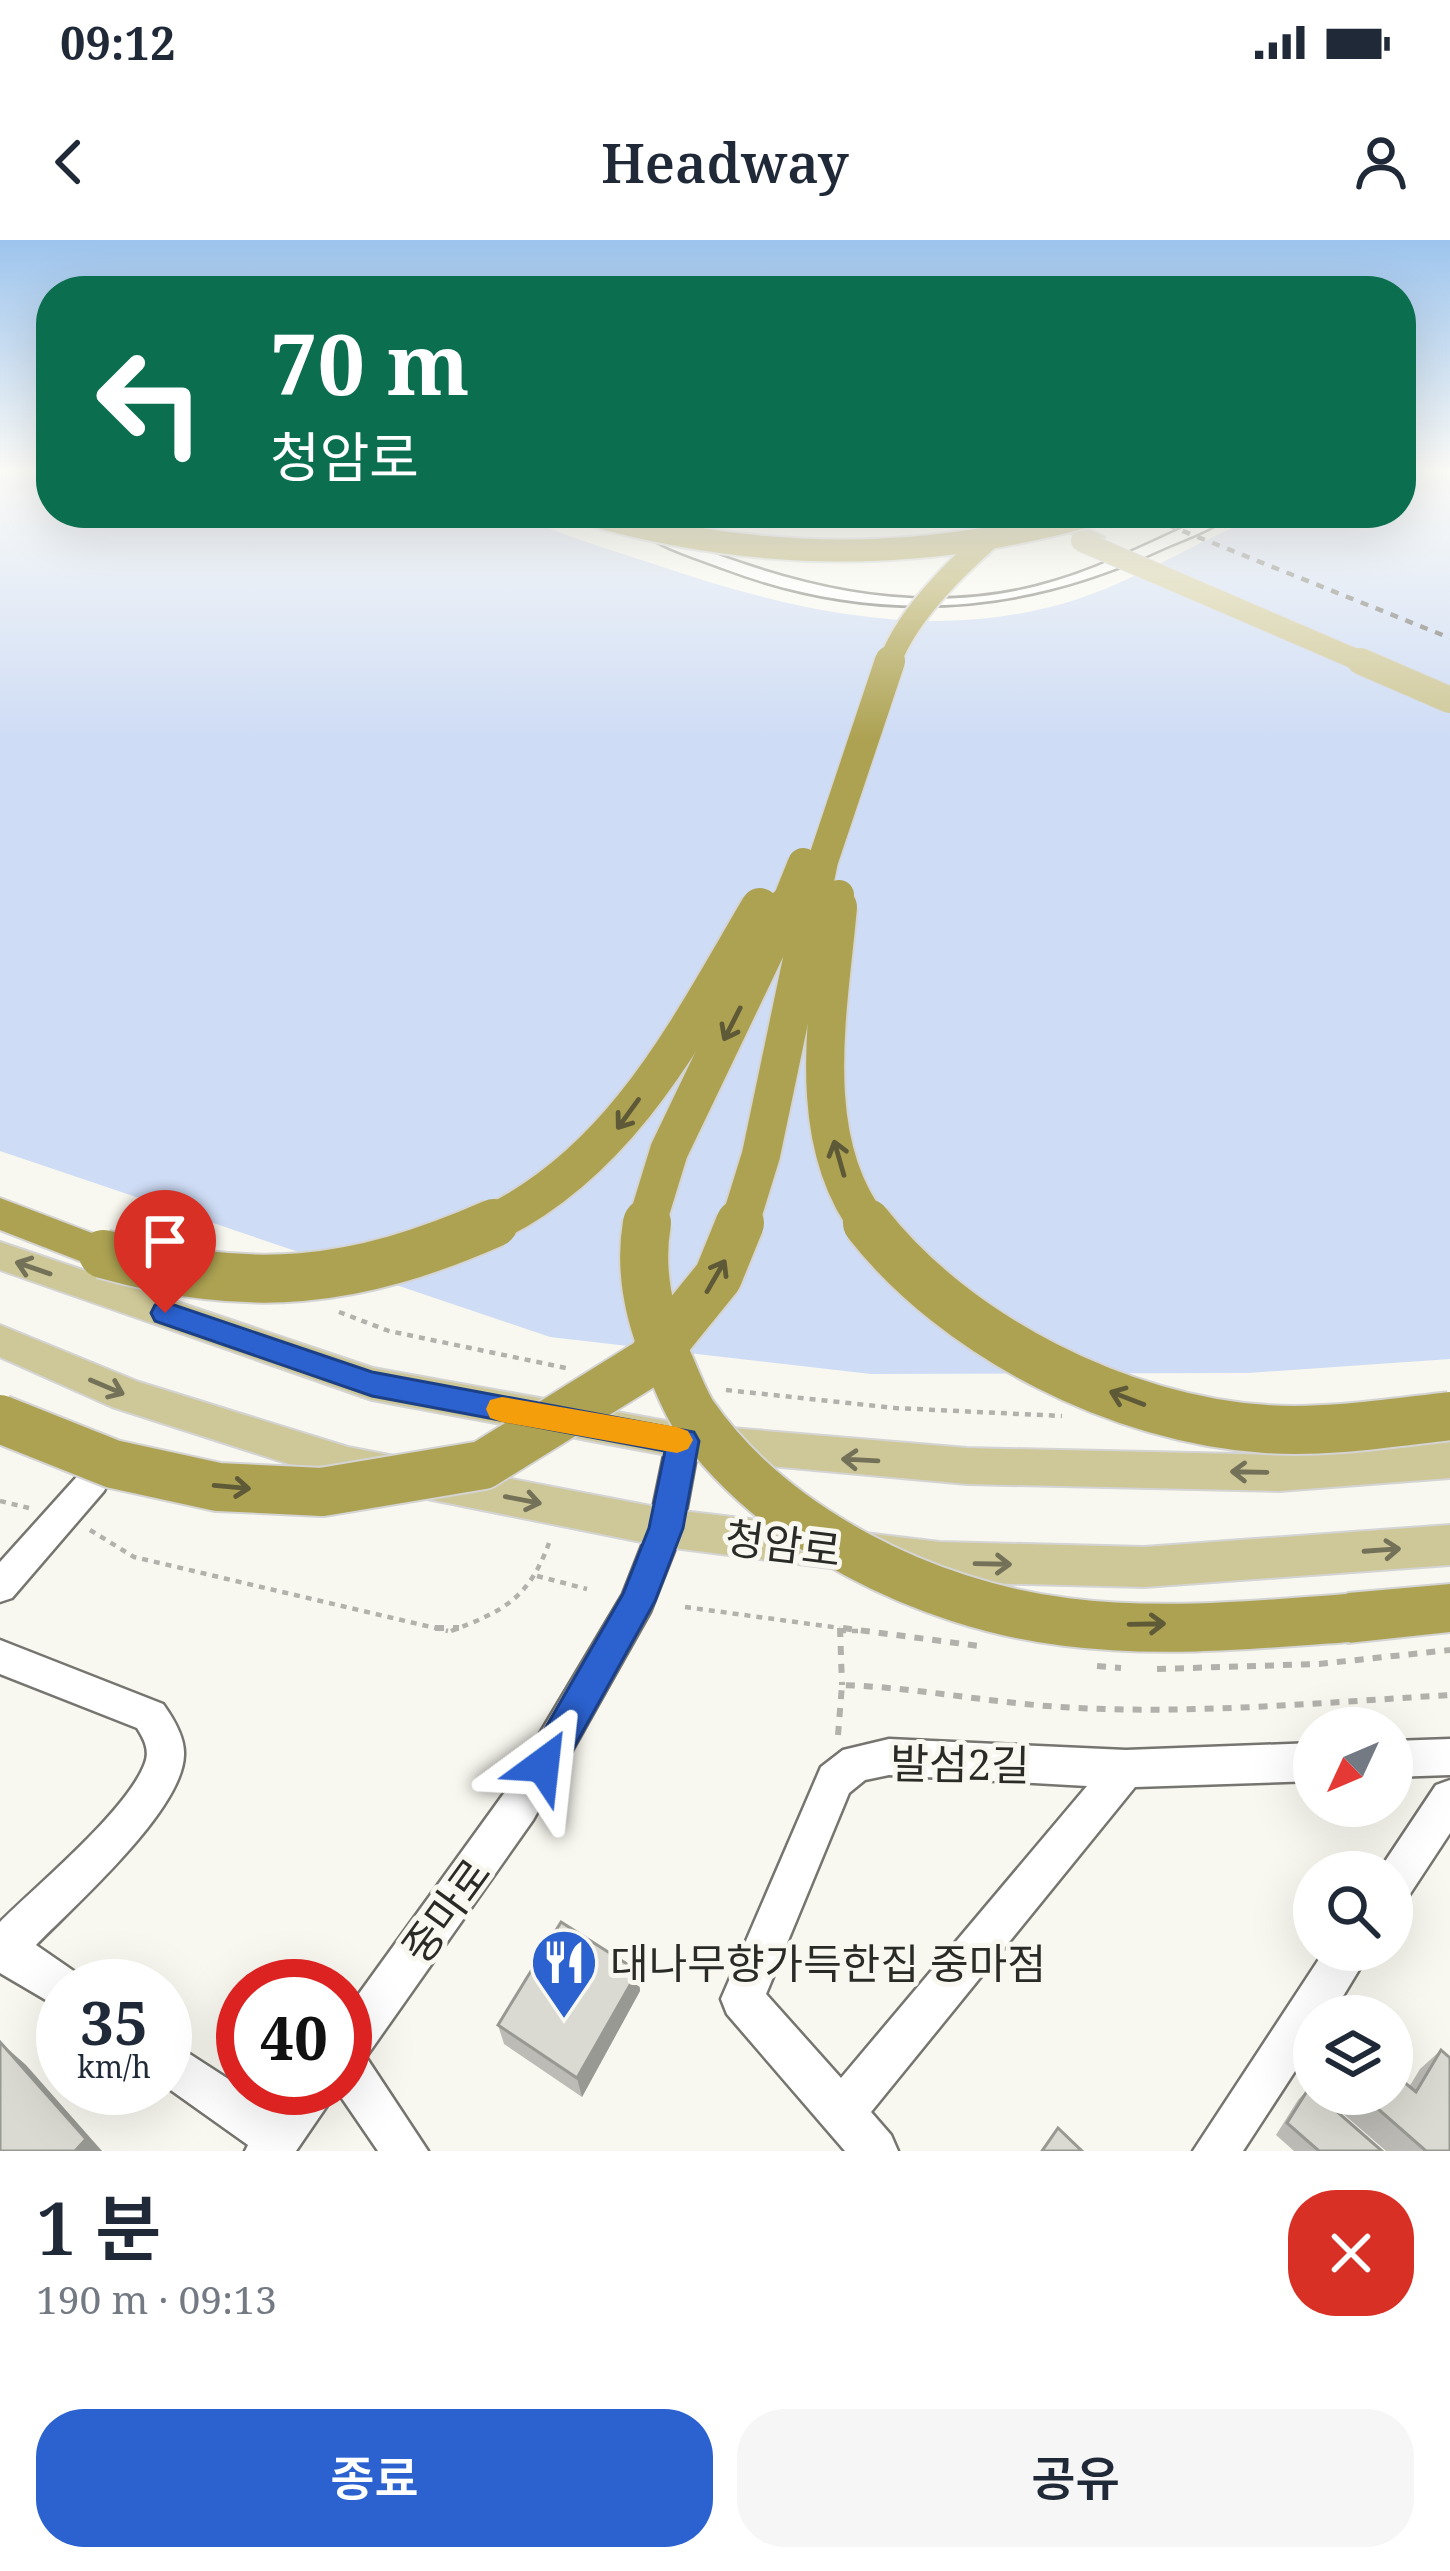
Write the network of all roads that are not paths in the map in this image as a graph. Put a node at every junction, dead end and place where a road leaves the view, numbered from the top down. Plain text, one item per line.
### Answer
1 (711, 560) edge
2 (942, 560) edge
3 (963, 560) edge
4 (1113, 560) edge
5 (1155, 560) edge
6 (1160, 560) edge
7 (1450, 688) edge
8 (1450, 700) edge
9 (845, 711) dead end
10 (840, 755) junction
11 (0, 1213) edge
12 (0, 1256) edge
13 (0, 1340) edge
14 (1450, 1416) edge
15 (0, 1419) edge
16 (683, 1441) junction
17 (1450, 1460) edge
18 (93, 1481) dead end
19 (666, 1528) junction
20 (1450, 1545) edge
21 (0, 1587) edge
22 (1450, 1608) edge
23 (0, 1657) edge
24 (1450, 1757) edge
25 (1413, 1758) edge
26 (1293, 1763) edge
27 (1126, 1768) junction
28 (1450, 1799) edge
29 (1413, 1854) edge
30 (2, 1950) edge
31 (1336, 1971) edge
32 (36, 1972) edge
33 (372, 2012) edge
34 (192, 2081) edge
35 (372, 2104) edge
36 (841, 2113) junction
37 (296, 2115) edge
38 (273, 2145) edge
39 (405, 2151) edge
40 (874, 2151) edge
41 (1216, 2151) edge

1 - 4 street
2 - 9 highway, bridge
3 - 10 highway, bridge
5 - 8 main road, bridge
6 - 7 main road, bridge
10 -> 11 highway, bridge
14 -> 10 highway, bridge
15 -> 10 highway, bridge
10 -> 22 highway, bridge
16 -> 12 main road
13 -> 19 main road, 청암로
17 -> 16 main road
16 - 19 street, 중마로
18 - 21 street
19 -> 20 main road, 청암로
19 - 33 street, 중마로
23 - 30 street
24 - 25 street
26 - 27 street, 발섬2길
27 - 36 street
27 - 36 street, 발섬2길
28 - 29 street
30 - 32 street
31 - 41 street
34 - 38 street
35 - 39 street
36 - 40 street
37 - 38 street

